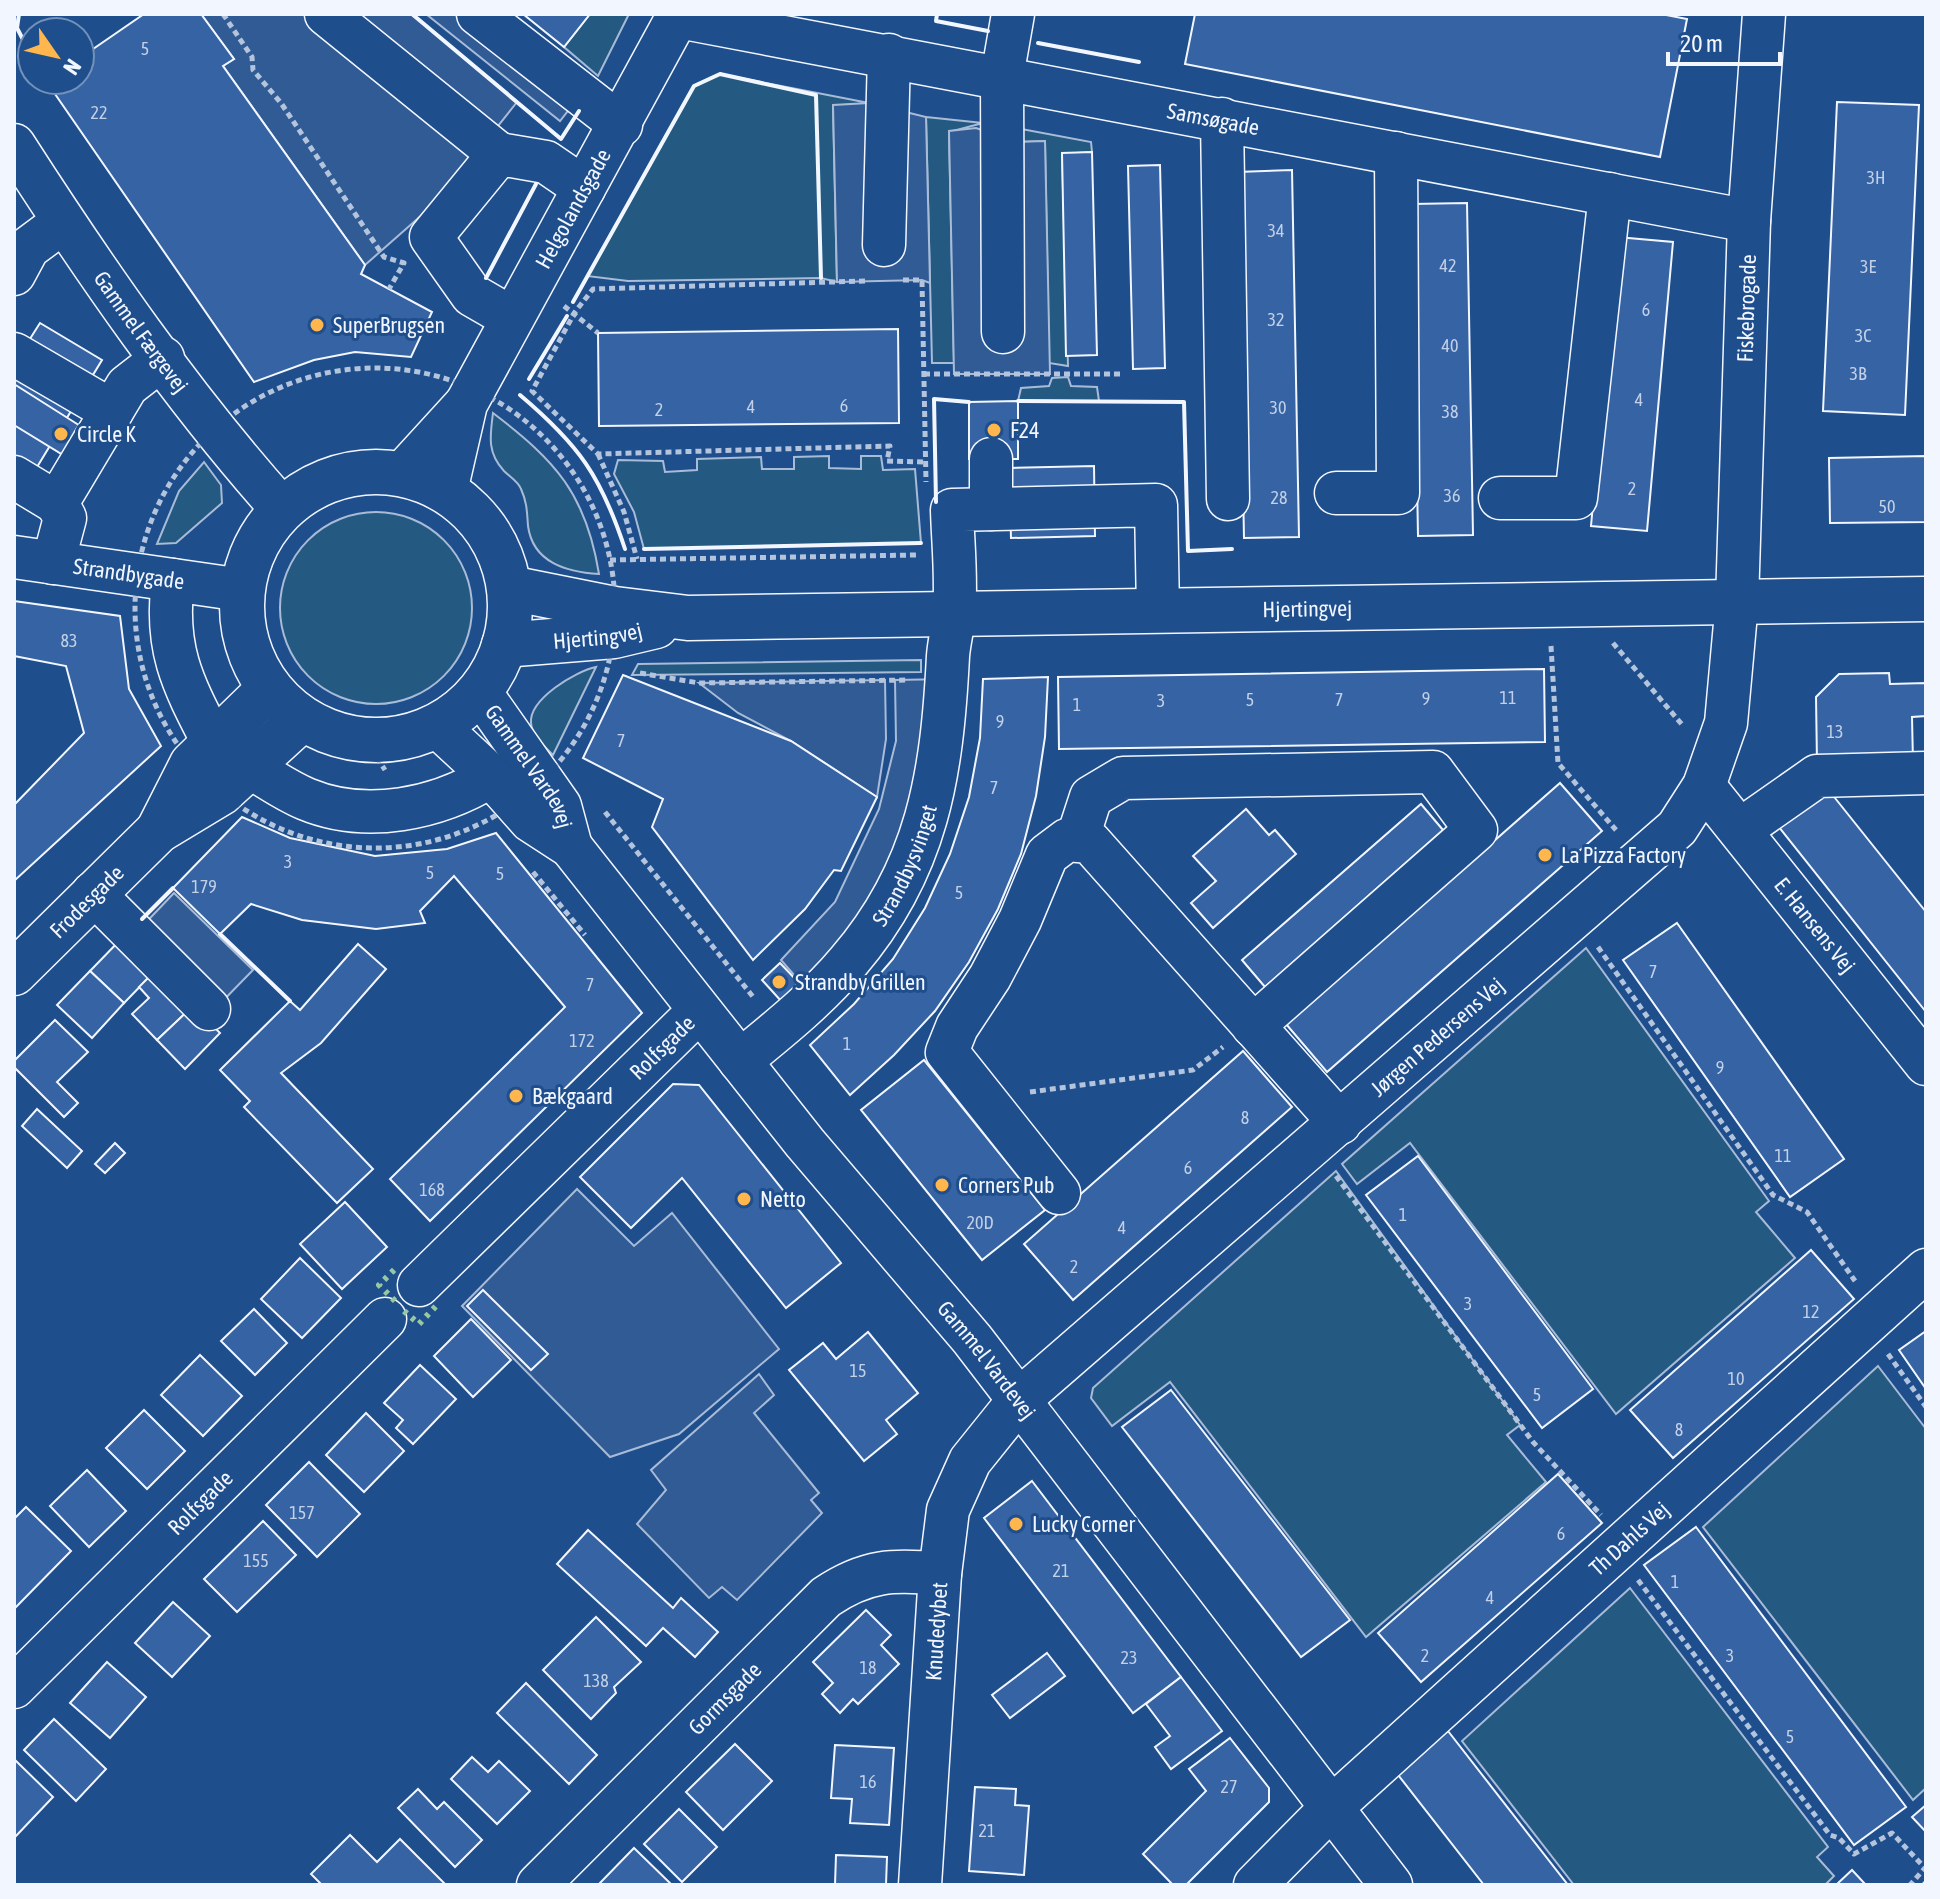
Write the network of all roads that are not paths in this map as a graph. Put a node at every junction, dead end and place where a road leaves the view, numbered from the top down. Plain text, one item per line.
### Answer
1 (326, 14) edge
2 (478, 14) edge
3 (1013, 14) edge
4 (1764, 14) edge
5 (679, 15) edge
6 (889, 55) junction
7 (1002, 77) junction
8 (1222, 119) junction
9 (621, 125) junction
10 (14, 145) edge
11 (1396, 153) junction
12 (499, 154) junction
13 (584, 188) junction
14 (1610, 194) junction
15 (1749, 221) junction
16 (63, 222) junction
17 (886, 269) road end
18 (14, 274) edge
19 (512, 318) junction
20 (1003, 332) dead end
21 (14, 354) edge
22 (163, 358) junction
23 (470, 396) junction
24 (112, 411) junction
25 (991, 459) dead end
26 (402, 474) junction
27 (14, 477) edge
28 (446, 491) junction
29 (1336, 493) dead end
30 (1500, 498) dead end
31 (1228, 499) dead end
32 (57, 503) junction
33 (282, 509) junction
34 (991, 509) junction
35 (33, 560) edge
36 (155, 578) junction
37 (510, 588) junction
38 (242, 590) junction
39 (1926, 599) edge
40 (1737, 602) junction
41 (1158, 610) junction
42 (954, 614) junction
43 (504, 645) junction
44 (615, 646) junction
45 (269, 689) junction
46 (480, 692) junction
47 (302, 719) junction
48 (437, 726) junction
49 (220, 767) junction
50 (1709, 773) junction
51 (1926, 773) edge
52 (524, 791) junction
53 (1740, 830) junction
54 (1077, 840) junction
55 (93, 893) junction
56 (14, 973) edge
57 (209, 1009) dead end
58 (699, 1011) junction
59 (1253, 1026) junction
60 (740, 1061) junction
61 (1926, 1064) edge
62 (1327, 1135) junction
63 (1059, 1193) dead end
64 (1926, 1270) edge
65 (419, 1285) dead end
66 (385, 1319) dead end
67 (1019, 1400) junction
68 (940, 1574) junction
69 (14, 1687) edge
70 (1332, 1807) junction
71 (538, 1885) edge
72 (920, 1885) edge
73 (1255, 1885) edge
74 (1391, 1885) edge

1 - 12 street
2 - 9 street
3 - 7 street
4 - 15 street, Fiskebrogade
5 - 6 street, Samsøgade
5 - 9 street, Helgolandsgade
6 - 7 street, Samsøgade
6 - 17 street
7 - 8 street, Samsøgade
7 - 20 street
8 - 11 street, Samsøgade
8 - 31 street
9 - 13 street, Helgolandsgade
10 - 16 street, Gammel Færgevej
11 - 14 street, Samsøgade
11 - 29 street
12 - 13 street
12 - 19 street
13 - 19 street, Helgolandsgade
14 - 15 street, Samsøgade
14 - 30 street
15 - 40 street, Fiskebrogade
16 - 18 street
16 - 22 street, Gammel Færgevej
19 - 23 street, Helgolandsgade
21 - 24 street
22 - 24 street
22 - 33 street, Gammel Færgevej
23 - 26 street, Helgolandsgade
23 - 28 street, Helgolandsgade
24 - 32 street
25 - 34 street
26 - 28 main road
26 - 33 main road
27 - 32 street
28 - 37 main road
32 - 35 street
33 - 38 main road
34 - 41 street
34 - 42 street, Strandbysvinget
35 - 36 street, Strandbygade
36 - 38 street, Strandbygade
36 - 49 street
37 - 43 main road
37 - 44 main road, Hjertingvej
38 - 45 main road
39 - 40 main road, Hjertingvej
40 - 41 main road, Hjertingvej
40 - 50 street, Jørgen Pedersens Vej
41 - 42 main road, Hjertingvej
42 - 44 main road, Hjertingvej
42 - 60 street, Strandbysvinget
43 - 44 main road, Hjertingvej
43 - 46 main road
45 - 47 main road
45 - 49 main road, Frodesgade
46 - 48 main road
46 - 52 street, Gammel Vardevej
47 - 48 main road
47 - 49 main road, Frodesgade
48 - 52 street, Gammel Vardevej
49 - 52 street
49 - 55 main road, Frodesgade
50 - 53 street, E. Hansens Vej
50 - 62 street, Jørgen Pedersens Vej
51 - 53 street
52 - 58 street, Gammel Vardevej
53 - 61 street, E. Hansens Vej
54 - 59 street
54 - 59 street
54 - 63 street
55 - 56 main road, Frodesgade
55 - 57 street
58 - 60 street, Gammel Vardevej
58 - 65 street, Rolfsgade
59 - 62 street
60 - 67 street, Gammel Vardevej
62 - 67 street, Jørgen Pedersens Vej
64 - 70 street, Th Dahls Vej
66 - 69 street, Rolfsgade
67 - 68 street, Knudedybet
67 - 70 street, Gammel Vardevej
68 - 71 street, Gormsgade
68 - 72 street, Knudedybet
70 - 73 street, Th Dahls Vej
70 - 74 street, Gammel Vardevej

